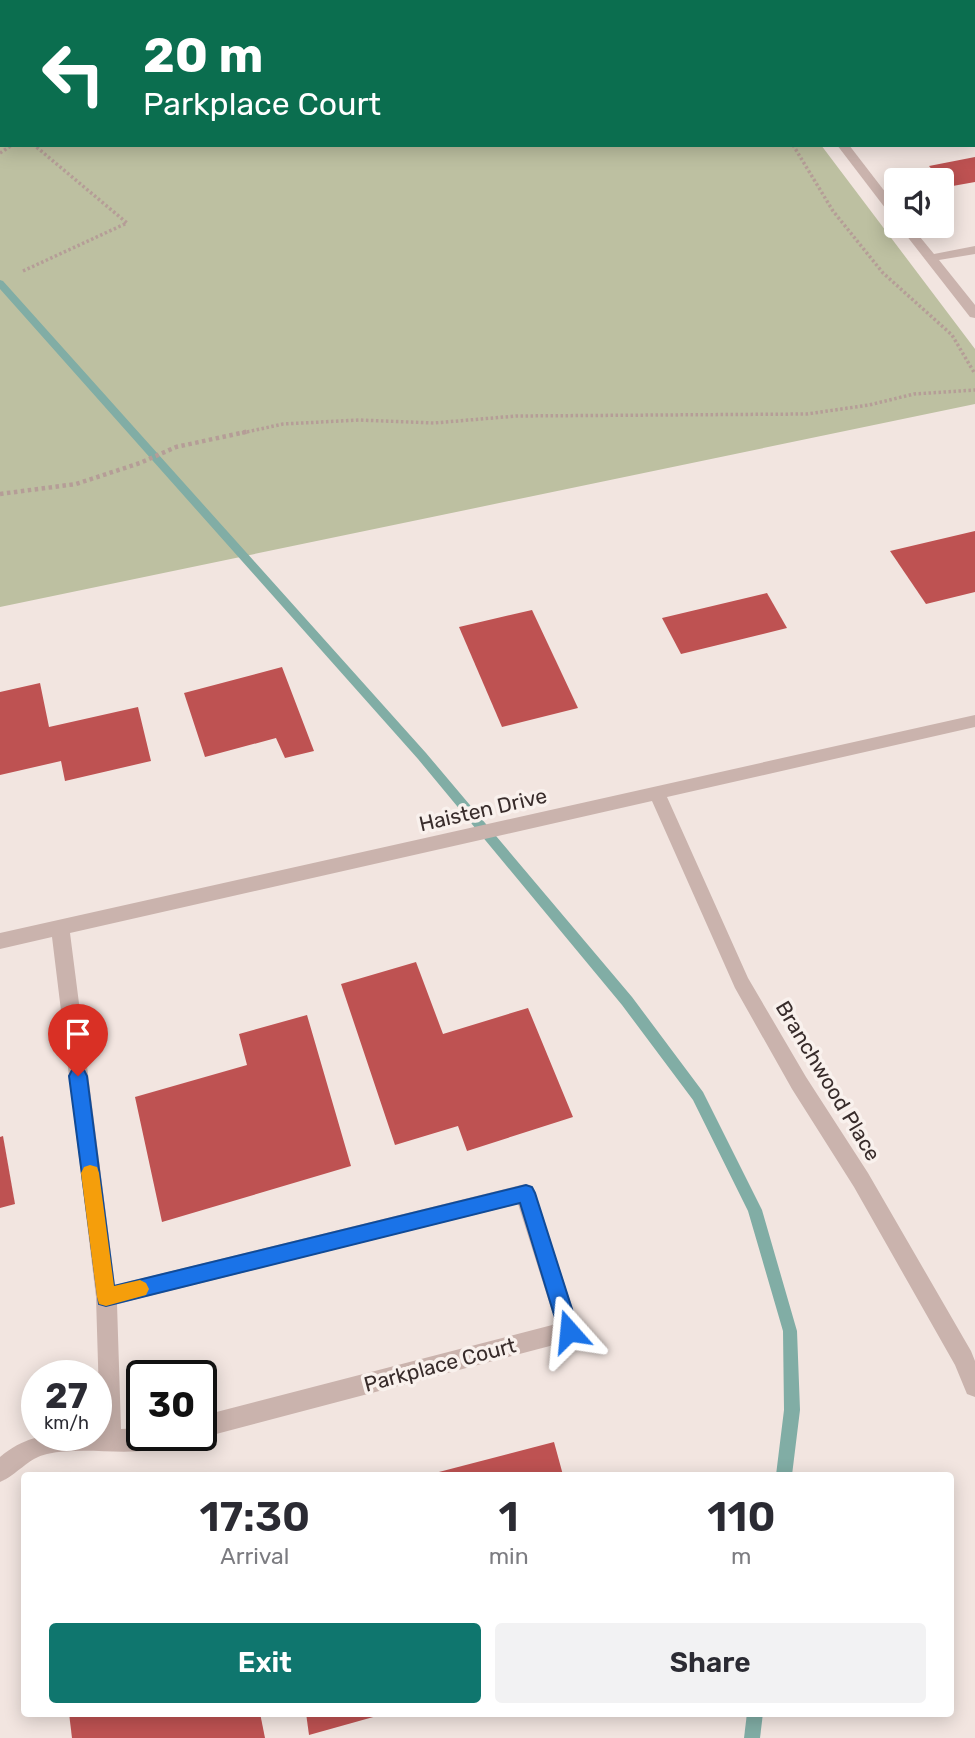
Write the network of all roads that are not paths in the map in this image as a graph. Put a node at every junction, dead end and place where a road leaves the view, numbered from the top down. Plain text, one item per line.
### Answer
1 (844, 147) edge
2 (884, 199) edge
3 (914, 238) edge
4 (975, 250) edge
5 (930, 258) junction
6 (975, 314) edge
7 (975, 721) edge
8 (657, 793) junction
9 (60, 928) junction
10 (0, 941) edge
11 (106, 1297) junction
12 (108, 1360) edge
13 (975, 1385) edge
14 (217, 1423) edge
15 (28, 1451) edge
16 (0, 1471) edge

1 - 2 street
3 - 5 street
4 - 5 street
5 - 6 street
7 - 8 street, Haisten Drive
8 - 9 street, Haisten Drive
8 - 13 street, Branchwood Place
9 - 10 street, Haisten Drive
9 - 11 street
11 - 12 street
11 - 14 street, Parkplace Court
15 - 16 street

